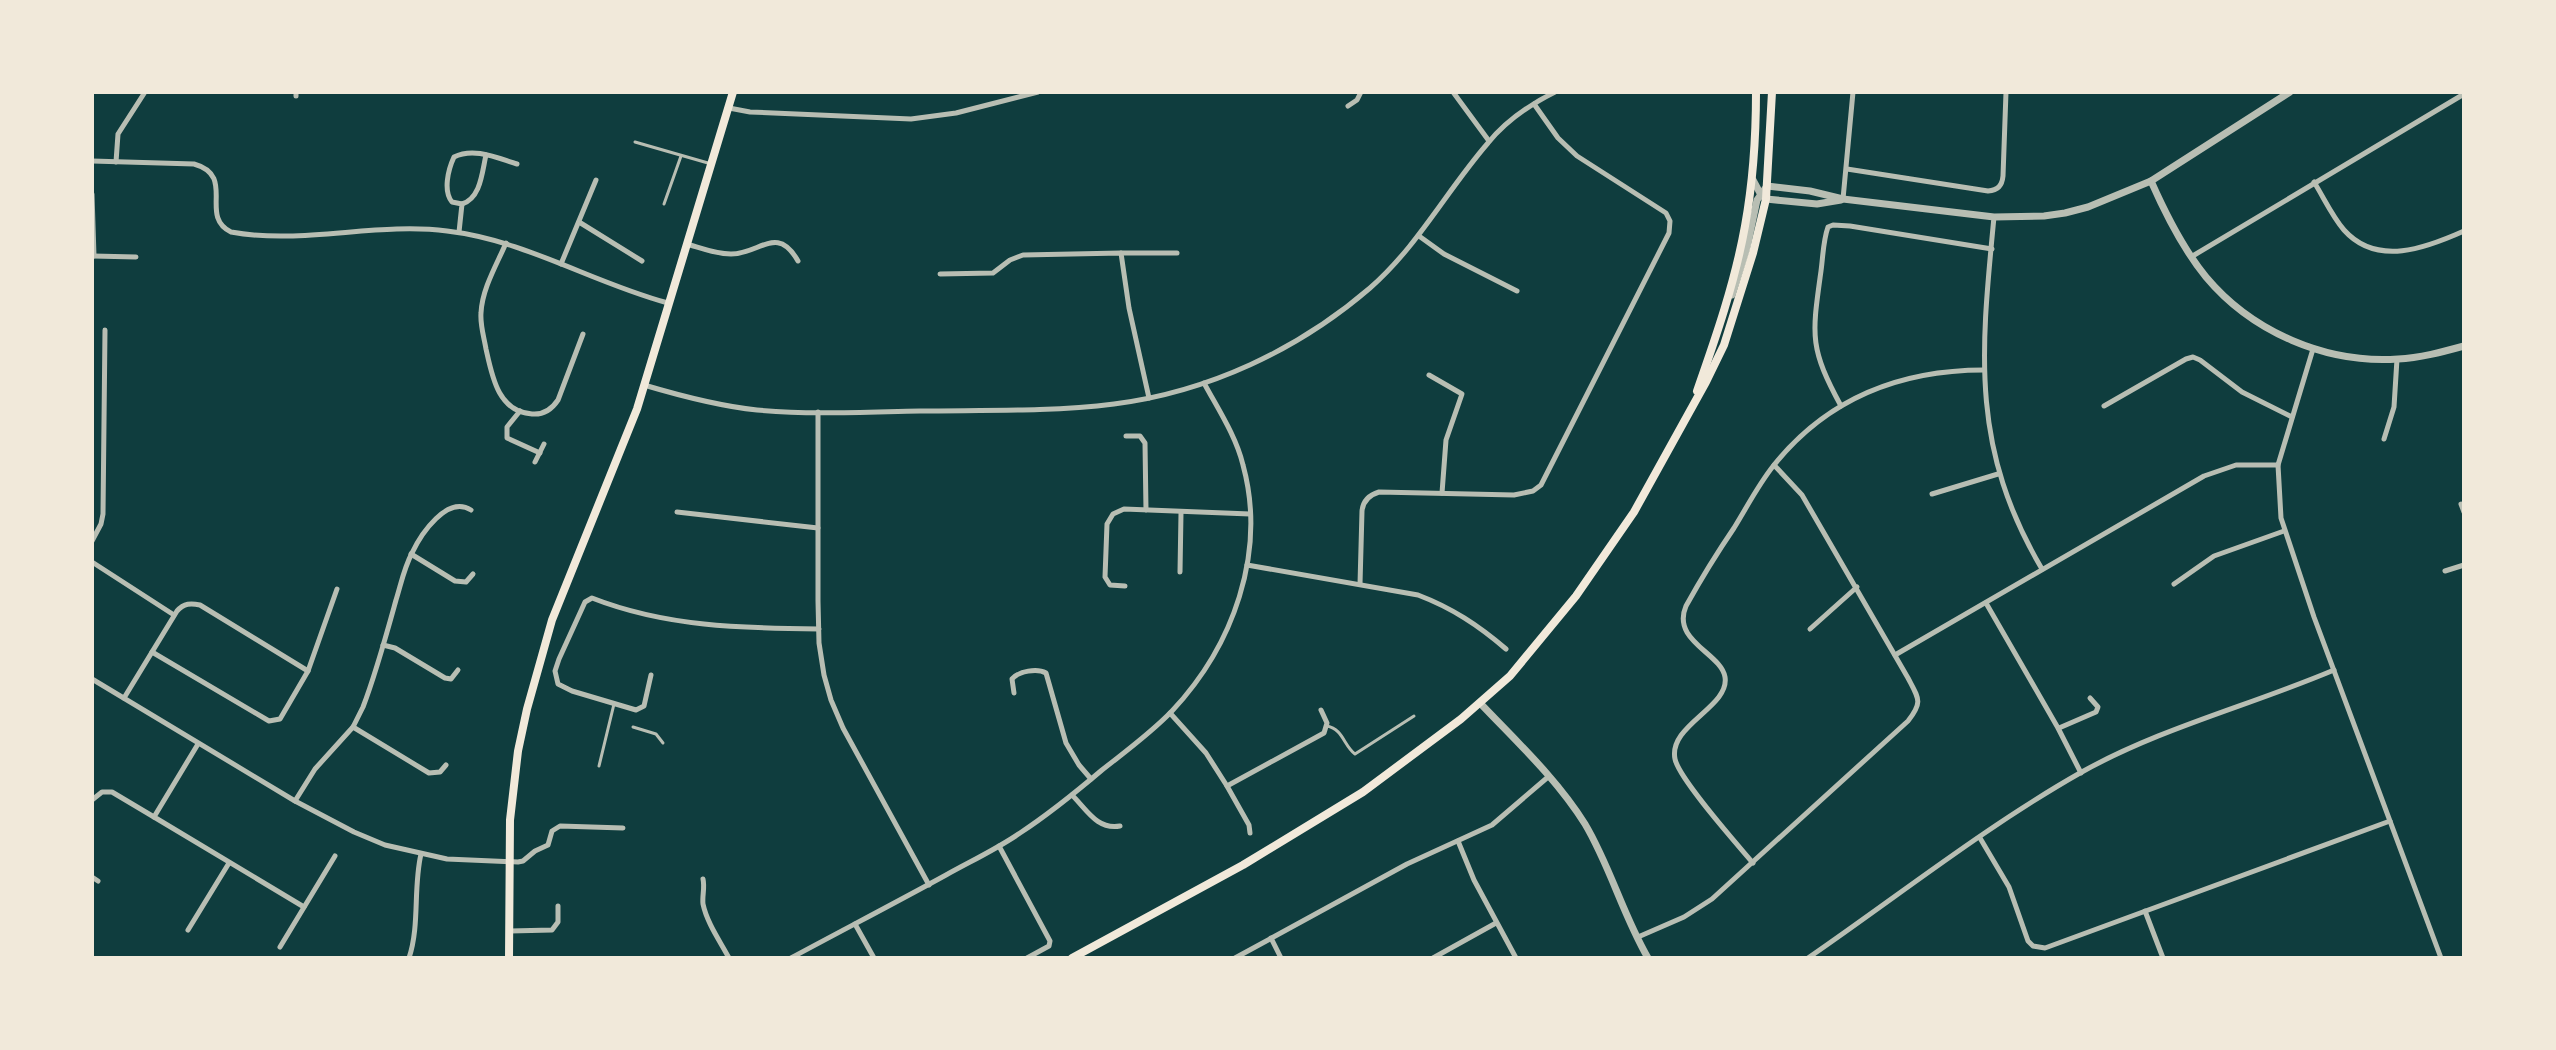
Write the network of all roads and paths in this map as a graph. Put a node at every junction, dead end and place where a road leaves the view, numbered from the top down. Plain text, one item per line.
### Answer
1 (145, 92) edge
2 (733, 92) edge
3 (1038, 92) edge
4 (1361, 92) edge
5 (1453, 92) edge
6 (1555, 92) edge
7 (1756, 92) edge
8 (1772, 92) edge
9 (1853, 92) edge
10 (2006, 92) edge
11 (2290, 92) edge
12 (2464, 94) edge
13 (1534, 104) junction
14 (1348, 106) dead end
15 (729, 108) junction
16 (1489, 141) junction
17 (635, 142) dead end
18 (486, 155) junction
19 (681, 156) junction
20 (92, 161) edge
21 (116, 162) junction
22 (517, 164) dead end
23 (712, 164) junction
24 (1847, 169) junction
25 (1751, 174) junction
26 (596, 180) dead end
27 (2151, 181) junction
28 (2314, 182) junction
29 (1767, 186) junction
30 (92, 194) edge
31 (1763, 196) junction
32 (1843, 199) junction
33 (462, 204) junction
34 (664, 204) dead end
35 (1994, 217) junction
36 (579, 222) junction
37 (2464, 231) edge
38 (459, 232) junction
39 (1419, 236) junction
40 (506, 243) junction
41 (687, 244) junction
42 (1992, 249) junction
43 (1121, 253) junction
44 (1177, 253) dead end
45 (93, 256) edge
46 (136, 257) dead end
47 (2191, 257) junction
48 (642, 261) dead end
49 (798, 261) dead end
50 (561, 264) junction
51 (940, 274) dead end
52 (1517, 291) dead end
53 (669, 303) junction
54 (1724, 311) junction
55 (105, 330) dead end
56 (583, 334) dead end
57 (2464, 346) edge
58 (2313, 348) junction
59 (2397, 359) junction
60 (1984, 370) junction
61 (1429, 375) dead end
62 (1204, 382) junction
63 (644, 385) junction
64 (1149, 398) junction
65 (1841, 406) junction
66 (2104, 406) dead end
67 (1691, 407) junction
68 (520, 411) junction
69 (818, 412) junction
70 (2292, 417) junction
71 (1126, 436) dead end
72 (2384, 439) dead end
73 (544, 444) dead end
74 (540, 453) junction
75 (535, 462) dead end
76 (1774, 465) junction
77 (2278, 465) junction
78 (1998, 474) junction
79 (1442, 493) junction
80 (1932, 494) dead end
81 (2461, 504) dead end
82 (471, 510) dead end
83 (1146, 510) junction
84 (677, 512) dead end
85 (2464, 512) edge
86 (1181, 513) junction
87 (1250, 514) junction
88 (818, 528) junction
89 (2284, 531) junction
90 (92, 541) edge
91 (411, 554) junction
92 (92, 562) edge
93 (1247, 565) junction
94 (2464, 565) edge
95 (2042, 569) junction
96 (2445, 571) dead end
97 (1180, 572) dead end
98 (473, 574) dead end
99 (1360, 584) junction
100 (2174, 584) dead end
101 (1125, 586) dead end
102 (1857, 587) junction
103 (337, 589) dead end
104 (1986, 603) junction
105 (174, 615) junction
106 (819, 629) junction
107 (1810, 629) dead end
108 (383, 645) junction
109 (1506, 649) dead end
110 (152, 652) junction
111 (1895, 655) junction
112 (458, 670) dead end
113 (2334, 670) junction
114 (308, 671) junction
115 (651, 675) dead end
116 (92, 679) edge
117 (1014, 693) dead end
118 (124, 698) junction
119 (2090, 698) dead end
120 (1480, 703) junction
121 (614, 704) junction
122 (1321, 710) dead end
123 (1170, 713) junction
124 (1414, 716) dead end
125 (1327, 726) junction
126 (353, 727) junction
127 (633, 727) dead end
128 (2058, 728) junction
129 (663, 743) dead end
130 (198, 744) junction
131 (446, 765) dead end
132 (599, 766) dead end
133 (2081, 773) junction
134 (1548, 777) junction
135 (1091, 779) junction
136 (1227, 786) junction
137 (1072, 795) junction
138 (92, 800) edge
139 (295, 801) junction
140 (154, 817) junction
141 (2390, 821) junction
142 (1120, 826) dead end
143 (623, 828) dead end
144 (1250, 833) dead end
145 (1980, 838) junction
146 (1458, 841) junction
147 (999, 846) junction
148 (421, 854) junction
149 (335, 856) dead end
150 (508, 862) junction
151 (229, 863) junction
152 (1753, 863) junction
153 (703, 879) dead end
154 (929, 885) junction
155 (558, 906) dead end
156 (304, 907) junction
157 (2145, 911) junction
158 (1496, 923) junction
159 (855, 924) junction
160 (188, 930) dead end
161 (509, 931) junction
162 (1638, 937) junction
163 (1271, 938) junction
164 (280, 947) dead end
165 (409, 958) edge
166 (509, 958) edge
167 (729, 958) edge
168 (791, 958) edge
169 (874, 958) edge
170 (1027, 958) edge
171 (1072, 958) edge
172 (1235, 958) edge
173 (1281, 958) edge
174 (1433, 958) edge
175 (1516, 958) edge
176 (1648, 958) edge
177 (1808, 958) edge
178 (2163, 958) edge
179 (2441, 958) edge

1 - 21 street
2 - 15 main road
3 - 15 street
4 - 14 street
5 - 16 street
6 - 13 street
7 - 25 main road
8 - 29 main road
9 - 24 street
10 - 24 street
11 - 27 street
12 - 28 street
13 - 16 street
13 - 79 street
15 - 23 main road
16 - 39 street
17 - 19 lane
18 - 22 street
18 - 33 street
18 - 33 street
19 - 23 lane
19 - 34 lane
20 - 21 street
21 - 38 street
23 - 41 main road
24 - 32 street
25 - 31 street
25 - 54 main road
26 - 36 street
27 - 35 street
27 - 47 street
28 - 37 street
28 - 47 street
29 - 31 main road
29 - 32 street
30 - 45 street
31 - 32 street
31 - 54 street
31 - 67 main road
32 - 35 street
33 - 38 street
35 - 42 street
36 - 48 street
36 - 50 street
38 - 40 street
39 - 52 street
39 - 62 street
40 - 50 street
40 - 68 street
41 - 49 street
41 - 53 main road
42 - 60 street
42 - 65 street
43 - 44 street
43 - 51 street
43 - 64 street
45 - 46 street
47 - 58 street
50 - 53 street
53 - 63 main road
54 - 67 main road
55 - 90 street
56 - 68 street
57 - 59 street
58 - 59 street
58 - 70 street
59 - 72 street
60 - 65 street
60 - 78 street
61 - 79 street
62 - 64 street
62 - 87 street
63 - 69 street
63 - 150 main road
64 - 69 street
65 - 76 street
66 - 70 street
67 - 120 main road
68 - 74 street
69 - 88 street
70 - 77 street
71 - 83 street
73 - 74 street
74 - 75 street
76 - 102 street
76 - 152 street
77 - 89 street
77 - 95 street
78 - 80 street
78 - 95 street
79 - 99 street
81 - 85 street
82 - 91 street
83 - 86 street
83 - 101 street
84 - 88 street
86 - 87 street
86 - 97 street
87 - 93 street
88 - 106 street
89 - 100 street
89 - 113 street
91 - 98 street
91 - 108 street
92 - 105 street
93 - 99 street
93 - 123 street
94 - 96 street
95 - 104 street
99 - 109 street
102 - 107 street
102 - 111 street
103 - 114 street
104 - 111 street
104 - 128 street
105 - 110 street
105 - 114 street
106 - 121 street
106 - 154 street
108 - 112 street
108 - 126 street
110 - 114 street
110 - 118 street
111 - 152 street
113 - 133 street
113 - 141 street
115 - 121 street
116 - 118 street
117 - 135 street
118 - 130 street
119 - 128 street
120 - 134 street
120 - 171 main road
121 - 132 lane
122 - 125 street
123 - 135 street
123 - 136 street
124 - 125 lane
125 - 136 street
126 - 131 street
126 - 139 street
127 - 129 lane
128 - 133 street
130 - 139 street
130 - 140 street
133 - 145 street
134 - 146 street
134 - 162 street
135 - 137 street
136 - 144 street
137 - 142 street
137 - 147 street
138 - 140 street
139 - 148 street
140 - 151 street
141 - 157 street
141 - 179 street
143 - 150 street
145 - 157 street
145 - 177 street
146 - 158 street
146 - 163 street
147 - 154 street
147 - 170 street
148 - 150 street
148 - 165 street
149 - 156 street
150 - 161 main road
151 - 156 street
151 - 160 street
152 - 162 street
153 - 167 street
154 - 159 street
155 - 161 street
156 - 164 street
157 - 178 street
158 - 174 street
158 - 175 street
159 - 168 street
159 - 169 street
161 - 166 main road
162 - 176 street
163 - 172 street
163 - 173 street

